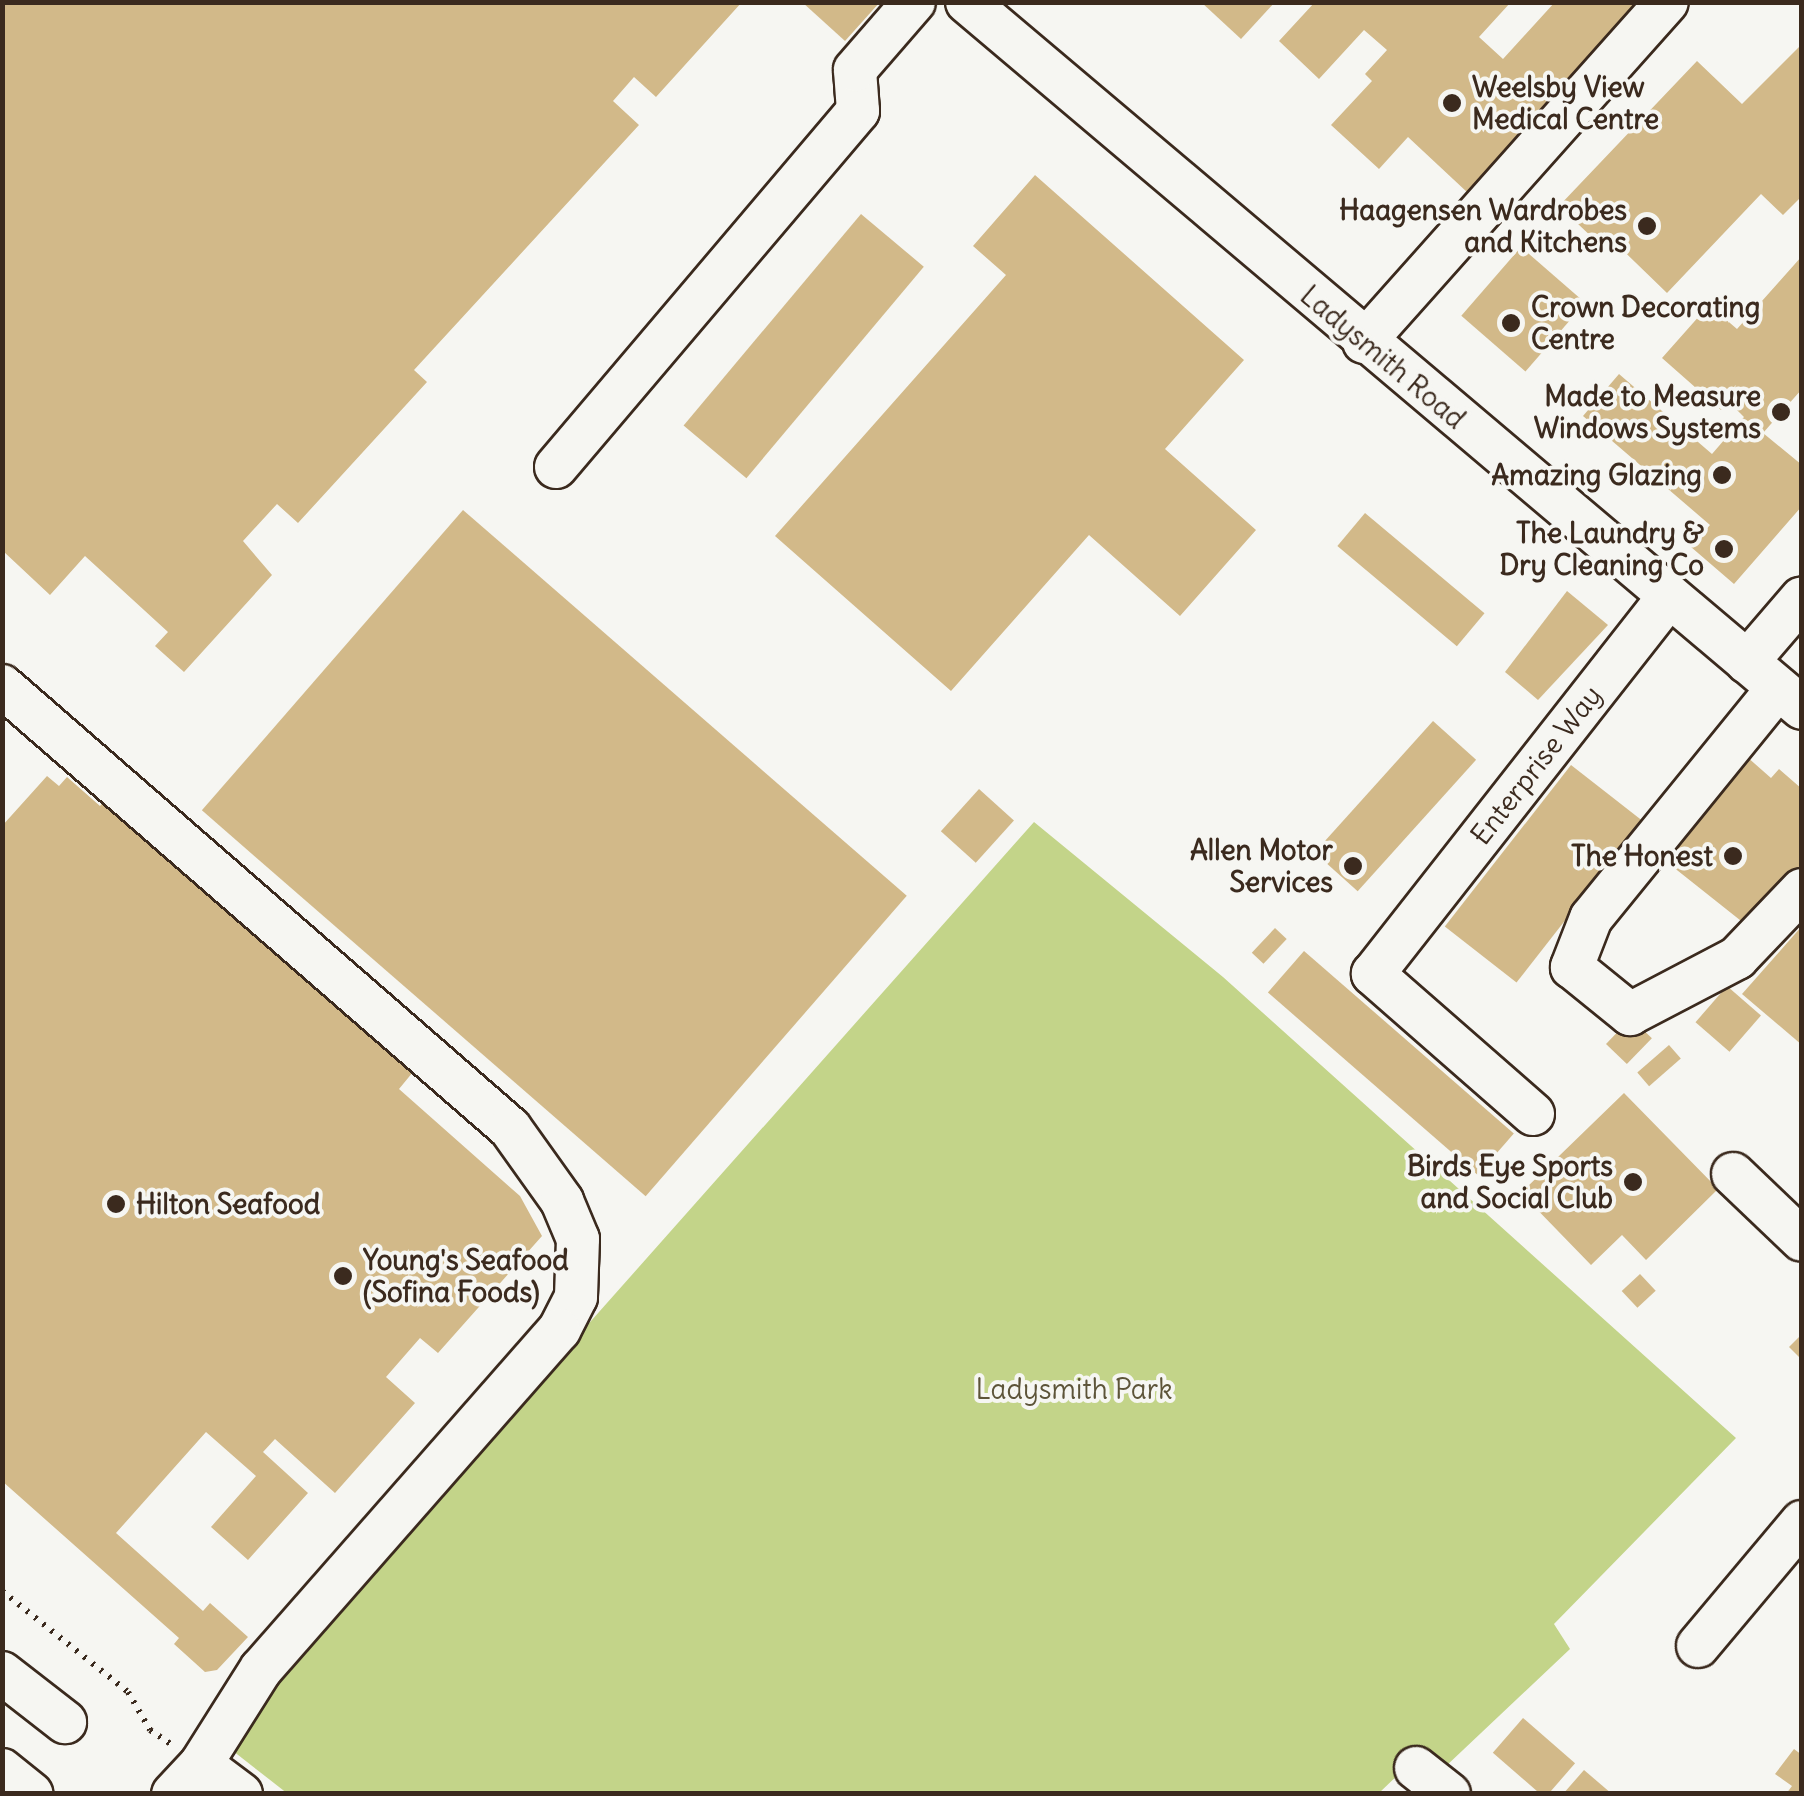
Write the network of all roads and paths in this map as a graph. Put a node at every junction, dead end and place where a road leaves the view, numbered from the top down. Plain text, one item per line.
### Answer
1 (914, 2) edge
2 (967, 2) edge
3 (1667, 2) edge
4 (1364, 342) junction
5 (556, 468) dead end
6 (1668, 596) junction
7 (1802, 598) edge
8 (2, 686) edge
9 (1776, 686) edge
10 (1802, 890) edge
11 (1534, 1114) dead end
12 (1733, 1174) dead end
13 (1802, 1240) edge
14 (1802, 1522) edge
15 (2, 1591) edge
16 (1698, 1646) dead end
17 (2, 1673) edge
18 (65, 1722) dead end
19 (2, 1770) edge
20 (187, 1779) edge
21 (32, 1794) edge
22 (241, 1794) edge

1 - 5 street
2 - 4 street, Ladysmith Road
3 - 4 street
4 - 6 street, Ladysmith Road
6 - 9 street, Ladysmith Road
6 - 11 street, Enterprise Way
7 - 9 street
8 - 20 street
9 - 10 street
12 - 13 street
14 - 16 street
15 - 20 path
17 - 18 street
19 - 21 street
20 - 22 street

